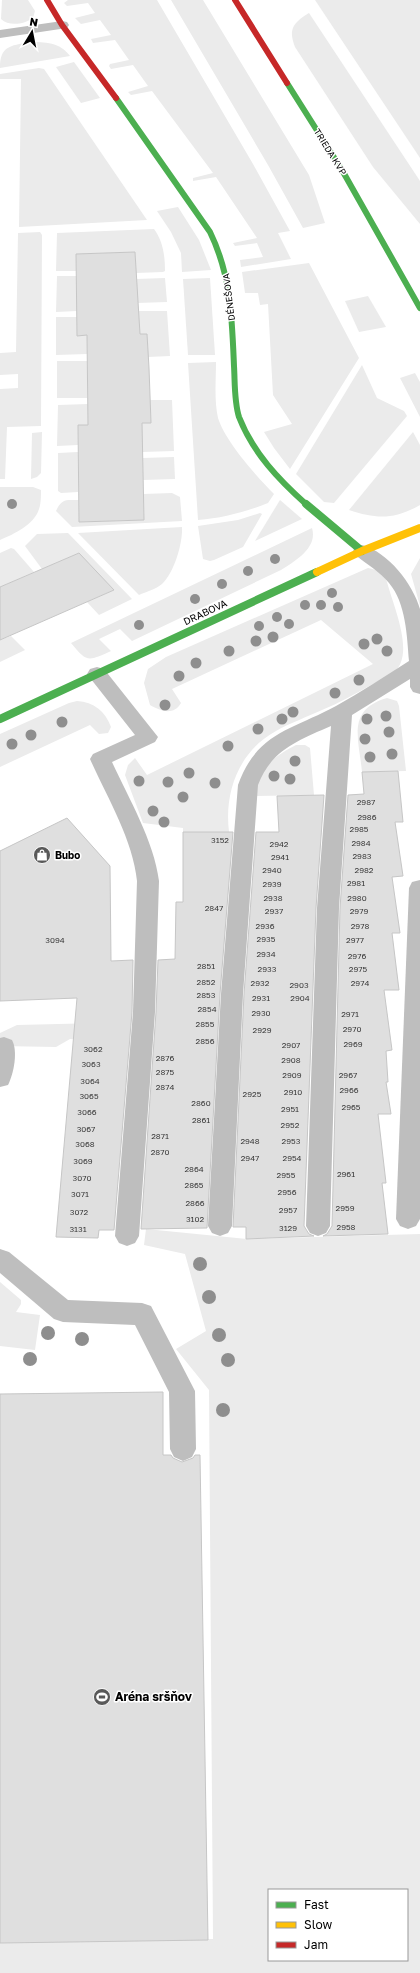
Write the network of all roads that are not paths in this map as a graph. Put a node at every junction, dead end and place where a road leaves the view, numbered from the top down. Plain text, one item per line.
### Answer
1 (47, 0) edge
2 (235, 0) edge
3 (62, 25) junction
4 (0, 34) edge
5 (420, 308) edge
6 (420, 528) edge
7 (362, 551) junction
8 (418, 664) junction
9 (97, 674) junction
10 (420, 687) edge
11 (342, 712) junction
12 (0, 719) edge
13 (420, 888) edge
14 (4, 1046) dead end
15 (0, 1078) edge
16 (408, 1219) dead end
17 (220, 1226) dead end
18 (318, 1226) dead end
19 (127, 1236) dead end
20 (0, 1259) edge
21 (183, 1449) dead end

1 - 3 street, DÉNEŠOVA
2 - 5 street, TRIEDA KVP
3 - 4 street
3 - 7 street, DÉNEŠOVA
6 - 7 street, DRABOVA
7 - 8 street
7 - 9 street, DRABOVA
8 - 10 street
8 - 11 street
9 - 12 street, DRABOVA
9 - 19 street
11 - 17 street
11 - 18 street
13 - 16 street
14 - 15 street
20 - 21 street

